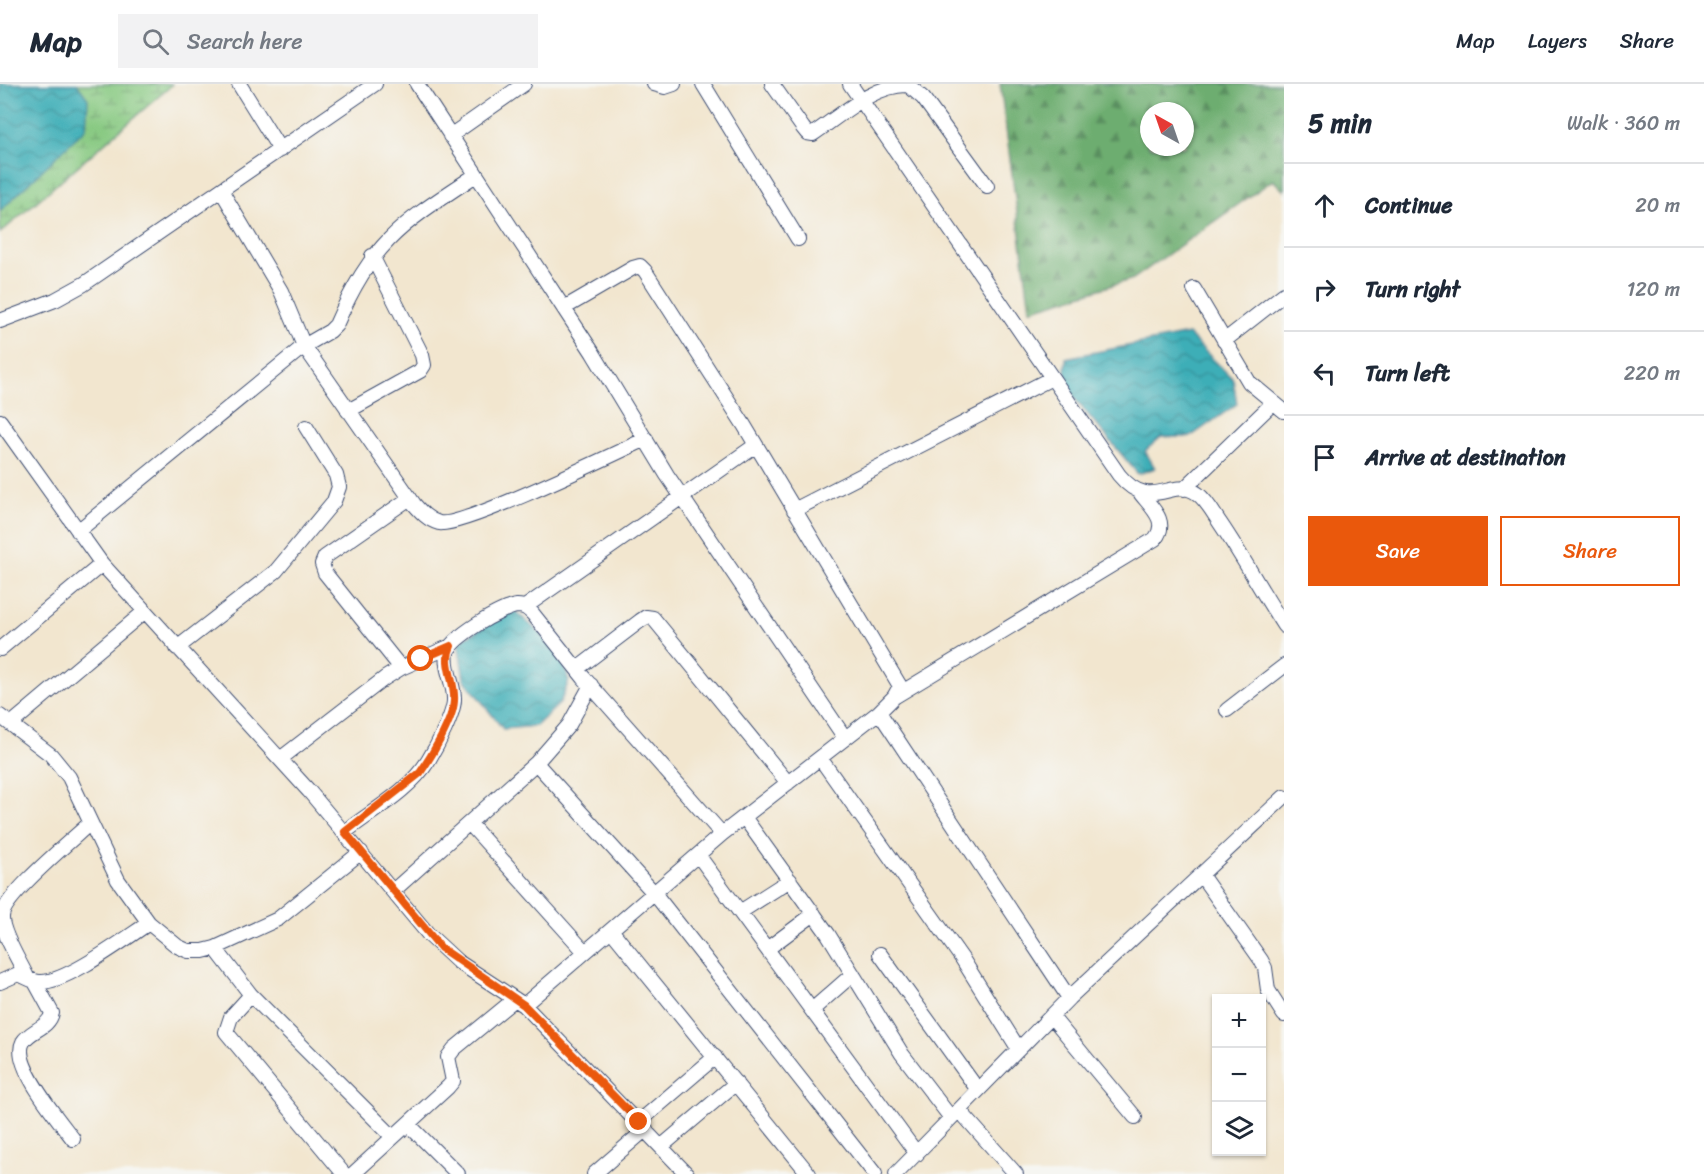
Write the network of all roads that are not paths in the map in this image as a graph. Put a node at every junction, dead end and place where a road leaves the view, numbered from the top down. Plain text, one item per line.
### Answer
1 (239, 84) edge
2 (375, 84) edge
3 (417, 84) edge
4 (524, 84) edge
5 (654, 84) edge
6 (674, 84) edge
7 (703, 84) edge
8 (772, 84) edge
9 (850, 84) edge
10 (862, 100) junction
11 (450, 135) junction
12 (280, 150) junction
13 (476, 175) junction
14 (987, 186) dead end
15 (220, 190) junction
16 (798, 240) dead end
17 (372, 256) junction
18 (1194, 289) dead end
19 (1284, 294) edge
20 (564, 308) junction
21 (0, 321) edge
22 (1224, 341) junction
23 (304, 346) junction
24 (1052, 378) junction
25 (1278, 407) edge
26 (348, 411) junction
27 (0, 421) edge
28 (306, 427) dead end
29 (646, 438) junction
30 (756, 445) junction
31 (1184, 489) junction
32 (1141, 494) junction
33 (681, 495) junction
34 (410, 498) junction
35 (794, 510) junction
36 (78, 531) junction
37 (102, 564) junction
38 (525, 607) junction
39 (144, 612) junction
40 (1284, 626) edge
41 (451, 646) junction
42 (177, 648) junction
43 (0, 649) edge
44 (1284, 666) edge
45 (401, 668) junction
46 (577, 669) junction
47 (591, 686) junction
48 (894, 697) junction
49 (1227, 710) dead end
50 (879, 712) junction
51 (6, 720) edge
52 (845, 738) junction
53 (820, 758) junction
54 (280, 759) junction
55 (536, 764) junction
56 (788, 783) junction
57 (1284, 797) edge
58 (744, 817) junction
59 (90, 823) junction
60 (469, 823) junction
61 (345, 832) junction
62 (722, 834) junction
63 (361, 852) junction
64 (698, 855) junction
65 (1201, 875) junction
66 (790, 880) junction
67 (393, 891) junction
68 (654, 893) junction
69 (740, 912) junction
70 (814, 914) junction
71 (149, 923) junction
72 (610, 930) junction
73 (215, 948) junction
74 (767, 949) junction
75 (585, 952) junction
76 (880, 954) dead end
77 (853, 974) junction
78 (31, 979) junction
79 (0, 982) edge
80 (251, 995) junction
81 (1069, 998) junction
82 (519, 1002) junction
83 (812, 1010) junction
84 (1284, 1015) edge
85 (1051, 1016) junction
86 (1018, 1048) junction
87 (715, 1057) junction
88 (736, 1083) junction
89 (978, 1090) junction
90 (961, 1116) junction
91 (1135, 1117) dead end
92 (408, 1124) junction
93 (643, 1125) junction
94 (393, 1137) junction
95 (72, 1139) dead end
96 (662, 1146) junction
97 (917, 1154) junction
98 (598, 1173) edge
99 (344, 1174) edge
100 (353, 1174) edge
101 (458, 1174) edge
102 (687, 1174) edge
103 (809, 1174) edge
104 (875, 1174) edge
105 (896, 1174) edge
106 (1016, 1174) edge

1 - 12 street
2 - 12 street
3 - 11 street
4 - 11 street
5 - 6 street
7 - 16 street
8 - 10 street
9 - 10 street
10 - 14 street
10 - 24 street
11 - 13 street
12 - 15 street
13 - 17 street
13 - 20 street
15 - 21 street
15 - 23 street
17 - 23 street
17 - 26 street
18 - 22 street
19 - 22 street
20 - 29 street
20 - 30 street
22 - 25 street
23 - 26 street
23 - 36 street
24 - 32 street
24 - 35 street
25 - 31 street
26 - 34 street
27 - 36 street
28 - 42 street
29 - 33 street
29 - 34 street
30 - 33 street
30 - 35 street
31 - 32 street
31 - 40 street
32 - 48 street
33 - 38 street
33 - 52 street
34 - 45 street
35 - 48 street
36 - 37 street
37 - 39 street
37 - 43 street
38 - 41 street
38 - 46 street
39 - 42 street
39 - 51 street
41 - 45 street
41 - 61 street
42 - 54 street
44 - 49 street
45 - 54 street
46 - 47 street
46 - 56 street
47 - 55 street
47 - 62 street
48 - 50 street
50 - 52 street
50 - 81 street
51 - 59 street
52 - 53 street
53 - 56 street
53 - 86 street
54 - 61 street
55 - 60 street
55 - 68 street
56 - 58 street
57 - 65 street
58 - 62 street
58 - 66 street
59 - 71 street
59 - 78 street
60 - 67 street
60 - 75 street
61 - 63 street
62 - 64 street
63 - 67 street
63 - 73 street
64 - 68 street
64 - 69 street
65 - 81 street
65 - 84 street
66 - 69 street
66 - 70 street
67 - 82 street
68 - 72 street
68 - 104 street
69 - 74 street
70 - 74 street
70 - 77 street
71 - 73 street
71 - 78 street
72 - 75 street
72 - 87 street
73 - 80 street
74 - 83 street
75 - 82 street
76 - 89 street
77 - 83 street
77 - 90 street
78 - 79 street
78 - 95 street
80 - 94 street
80 - 99 street
81 - 85 street
82 - 92 street
82 - 93 street
83 - 97 street
85 - 86 street
85 - 91 street
86 - 89 street
87 - 88 street
87 - 93 street
88 - 96 street
88 - 103 street
89 - 90 street
90 - 97 street
90 - 106 street
92 - 94 street
92 - 101 street
93 - 96 street
93 - 98 street
94 - 100 street
96 - 102 street
97 - 105 street

